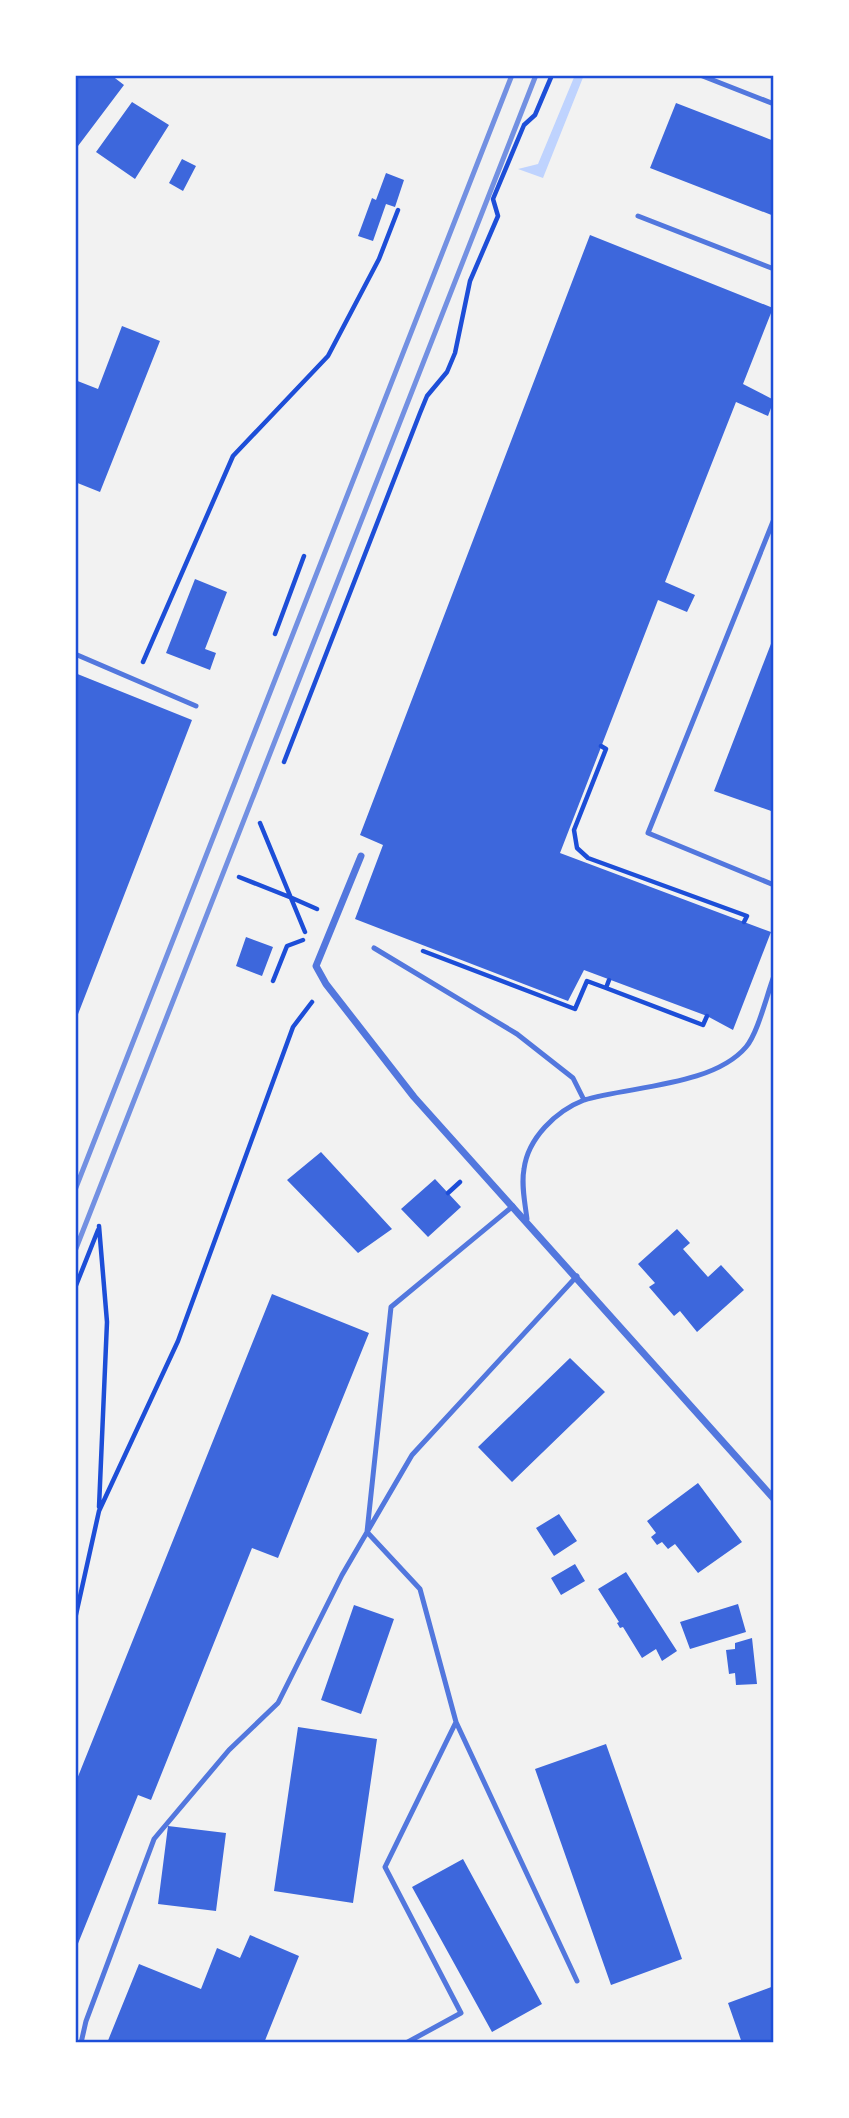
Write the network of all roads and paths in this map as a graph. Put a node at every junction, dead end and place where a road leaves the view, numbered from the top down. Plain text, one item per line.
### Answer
1 (552, 75) edge
2 (700, 75) edge
3 (774, 104) edge
4 (398, 210) dead end
5 (638, 216) dead end
6 (774, 270) edge
7 (774, 519) edge
8 (304, 556) dead end
9 (275, 634) dead end
10 (75, 654) edge
11 (135, 680) junction
12 (196, 706) dead end
13 (284, 762) dead end
14 (260, 823) dead end
15 (361, 856) dead end
16 (239, 877) dead end
17 (774, 885) edge
18 (292, 898) dead end
19 (336, 917) junction
20 (307, 938) dead end
21 (414, 947) dead end
22 (374, 948) dead end
23 (774, 976) edge
24 (609, 980) dead end
25 (273, 981) dead end
26 (326, 984) junction
27 (606, 988) junction
28 (707, 1016) dead end
29 (583, 1100) junction
30 (514, 1205) junction
31 (527, 1219) junction
32 (577, 1276) junction
33 (75, 1288) edge
34 (774, 1499) edge
35 (99, 1511) junction
36 (367, 1532) junction
37 (75, 1619) edge
38 (456, 1722) junction
39 (577, 1981) dead end
40 (81, 2043) edge
41 (407, 2043) edge

1 - 13 path
2 - 3 lane
4 - 11 path
5 - 6 lane
7 - 17 lane
8 - 9 path
10 - 11 lane
11 - 12 lane
14 - 16 path
15 - 19 street
18 - 19 path
19 - 26 street
20 - 25 path
21 - 27 path
22 - 29 lane
23 - 29 lane
24 - 27 path
26 - 30 street
26 - 35 path
27 - 28 path
29 - 31 lane
30 - 31 street
30 - 36 lane
31 - 32 street
32 - 34 street
32 - 36 lane
33 - 35 path
35 - 37 path
36 - 38 lane
36 - 40 lane
38 - 39 lane
38 - 41 lane

